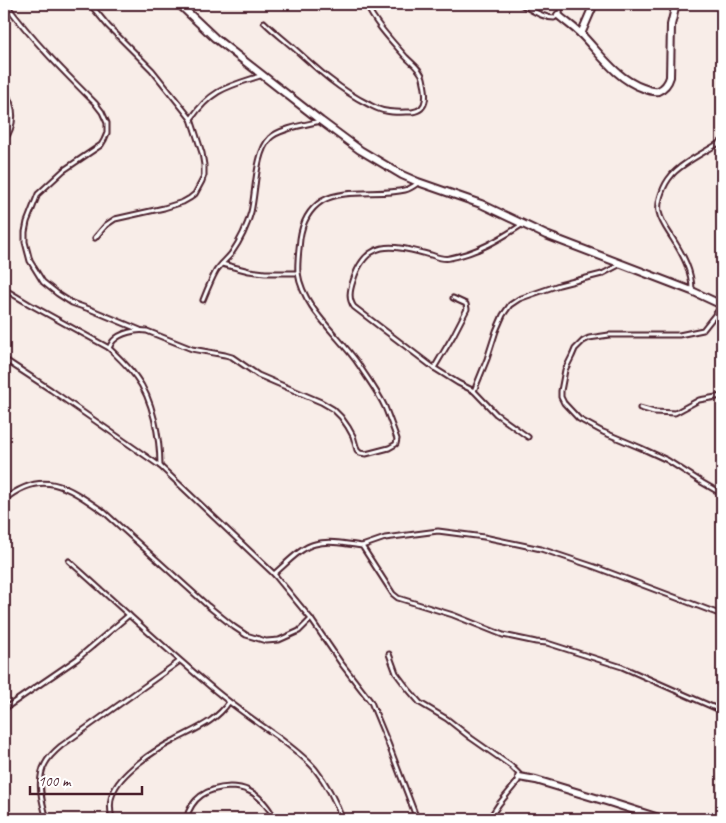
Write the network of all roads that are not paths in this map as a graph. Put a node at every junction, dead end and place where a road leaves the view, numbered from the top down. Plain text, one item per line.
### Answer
1 (6, 4) edge
2 (90, 4) edge
3 (179, 4) edge
4 (366, 4) edge
5 (520, 4) edge
6 (560, 4) edge
7 (594, 4) edge
8 (676, 4) edge
9 (558, 15) junction
10 (264, 22) dead end
11 (581, 34) junction
12 (263, 75) junction
13 (4, 90) edge
14 (191, 119) junction
15 (321, 120) junction
16 (722, 140) edge
17 (4, 141) edge
18 (418, 182) junction
19 (523, 223) junction
20 (95, 238) dead end
21 (222, 264) junction
22 (622, 264) junction
23 (298, 273) junction
24 (4, 289) edge
25 (692, 291) junction
26 (453, 298) dead end
27 (203, 300) dead end
28 (722, 306) edge
29 (141, 330) junction
30 (109, 348) junction
31 (4, 359) edge
32 (434, 368) junction
33 (474, 391) junction
34 (722, 396) edge
35 (640, 408) dead end
36 (528, 438) dead end
37 (160, 466) junction
38 (722, 494) edge
39 (4, 500) edge
40 (362, 546) junction
41 (68, 561) dead end
42 (274, 574) junction
43 (130, 615) junction
44 (722, 615) edge
45 (311, 620) junction
46 (389, 654) dead end
47 (180, 661) junction
48 (229, 702) junction
49 (4, 709) edge
50 (722, 711) edge
51 (519, 777) junction
52 (47, 819) edge
53 (112, 819) edge
54 (186, 819) edge
55 (275, 819) edge
56 (342, 819) edge
57 (417, 819) edge
58 (489, 819) edge
59 (662, 819) edge

1 - 29 lane
2 - 14 lane
3 - 12 street
4 - 10 lane
5 - 9 lane
6 - 9 lane
7 - 11 street
8 - 11 street
9 - 11 street
12 - 14 lane
12 - 15 street
13 - 17 lane
14 - 20 lane
15 - 18 street
15 - 21 lane
16 - 25 lane
18 - 19 street
18 - 23 lane
19 - 22 street
19 - 32 lane
21 - 23 lane
21 - 27 lane
22 - 25 street
22 - 33 lane
23 - 29 lane
24 - 30 lane
25 - 28 street
26 - 32 lane
28 - 38 lane
29 - 30 lane
30 - 37 lane
31 - 37 lane
32 - 33 lane
33 - 36 lane
34 - 35 lane
37 - 42 lane
39 - 45 lane
40 - 42 lane
40 - 44 lane
40 - 50 lane
41 - 43 lane
42 - 45 lane
43 - 47 lane
43 - 49 lane
45 - 57 lane
46 - 51 lane
47 - 48 lane
47 - 52 lane
48 - 53 lane
48 - 56 lane
51 - 58 lane
51 - 59 street
54 - 55 lane

